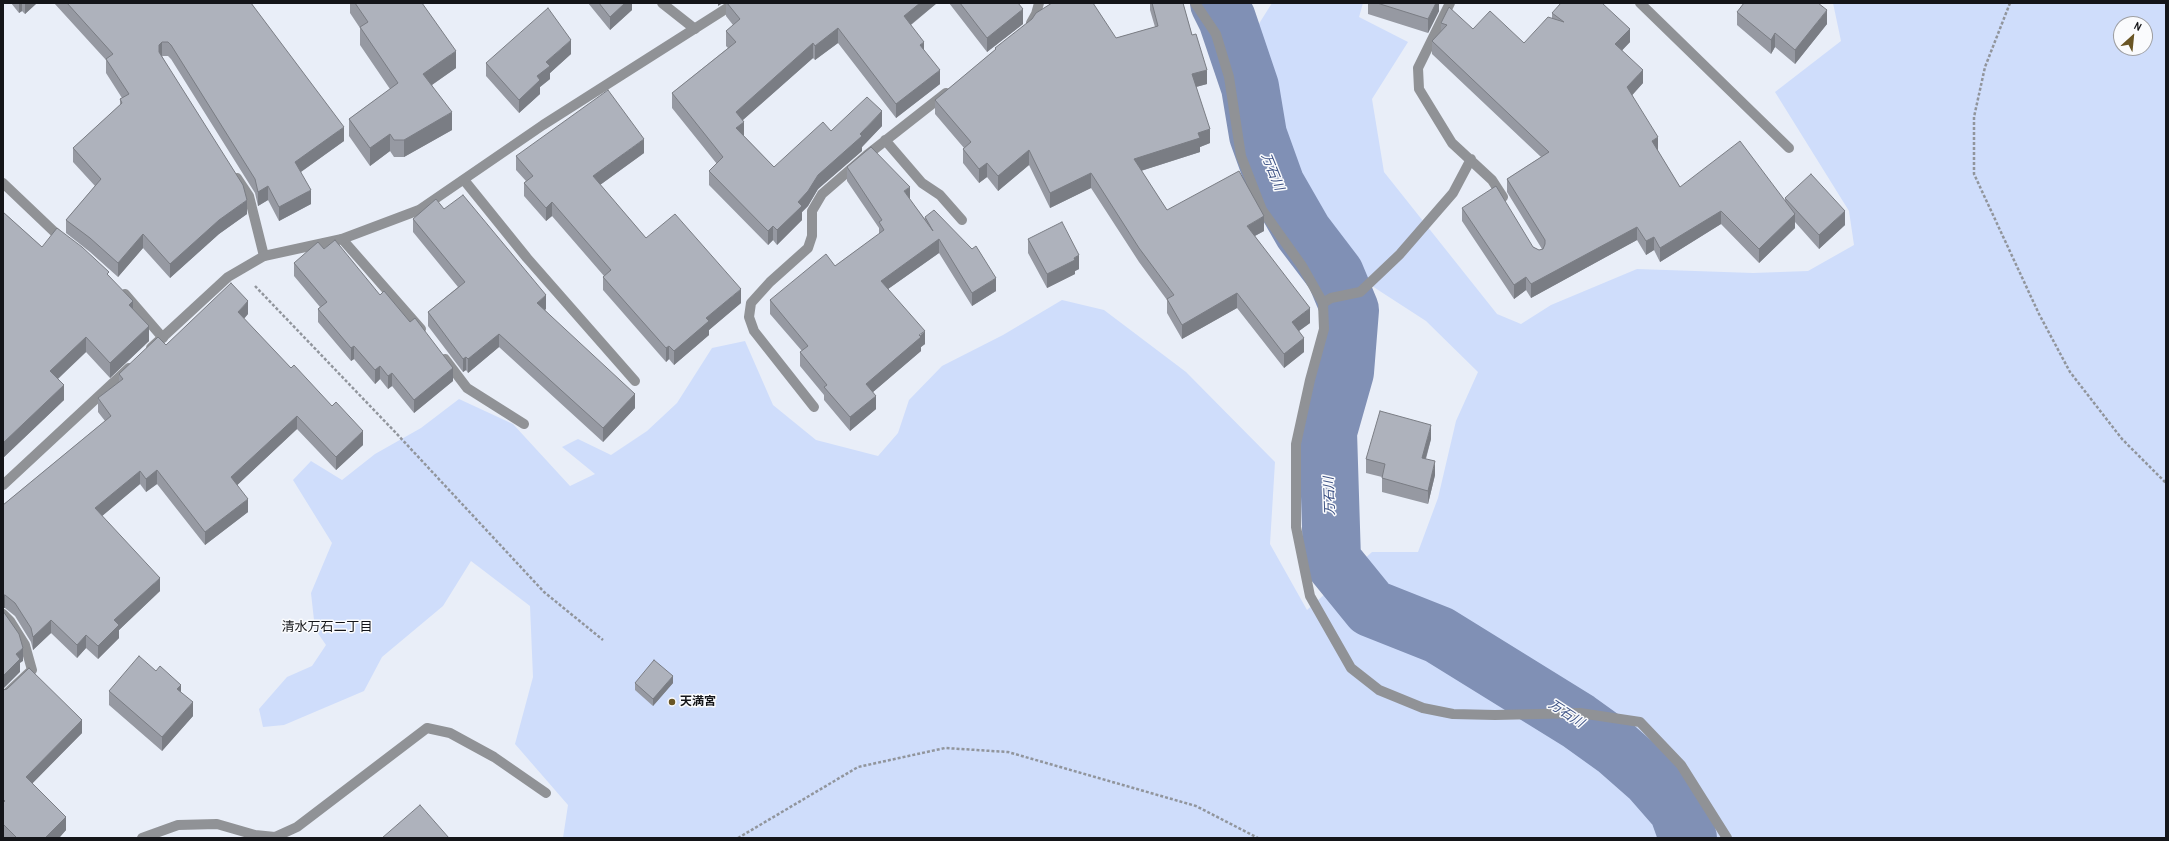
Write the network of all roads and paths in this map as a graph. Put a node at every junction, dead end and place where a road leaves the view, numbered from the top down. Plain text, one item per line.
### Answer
1 (662, 3) edge
2 (735, 3) edge
3 (1039, 3) edge
4 (1195, 3) edge
5 (1450, 3) edge
6 (1640, 3) edge
7 (2010, 3) edge
8 (695, 29) junction
9 (1022, 33) edge
10 (954, 86) edge
11 (885, 140) junction
12 (1789, 148) dead end
13 (1471, 159) junction
14 (232, 170) edge
15 (464, 180) junction
16 (3, 183) edge
17 (1508, 205) edge
18 (962, 220) dead end
19 (342, 239) junction
20 (74, 248) edge
21 (264, 256) junction
22 (242, 270) junction
23 (115, 284) edge
24 (1327, 300) junction
25 (426, 336) edge
26 (163, 338) junction
27 (440, 353) edge
28 (635, 381) dead end
29 (814, 407) dead end
30 (524, 424) dead end
31 (2166, 483) edge
32 (3, 485) edge
33 (3, 614) edge
34 (603, 640) dead end
35 (3, 698) edge
36 (546, 793) dead end
37 (142, 838) edge
38 (738, 838) edge
39 (1258, 838) edge
40 (1727, 838) edge

1 - 8 street
2 - 8 street
3 - 9 street
4 - 24 street
5 - 13 street
6 - 12 street
7 - 31 path
8 - 15 street
10 - 11 street
11 - 18 street
11 - 29 street
13 - 17 street
13 - 24 street
14 - 21 street
15 - 19 street
15 - 28 street
16 - 20 street
19 - 21 street
19 - 25 street
21 - 22 street
22 - 26 street
22 - 34 path
23 - 26 street
24 - 40 street
26 - 32 street
27 - 30 street
33 - 35 street
36 - 37 street
38 - 39 path

